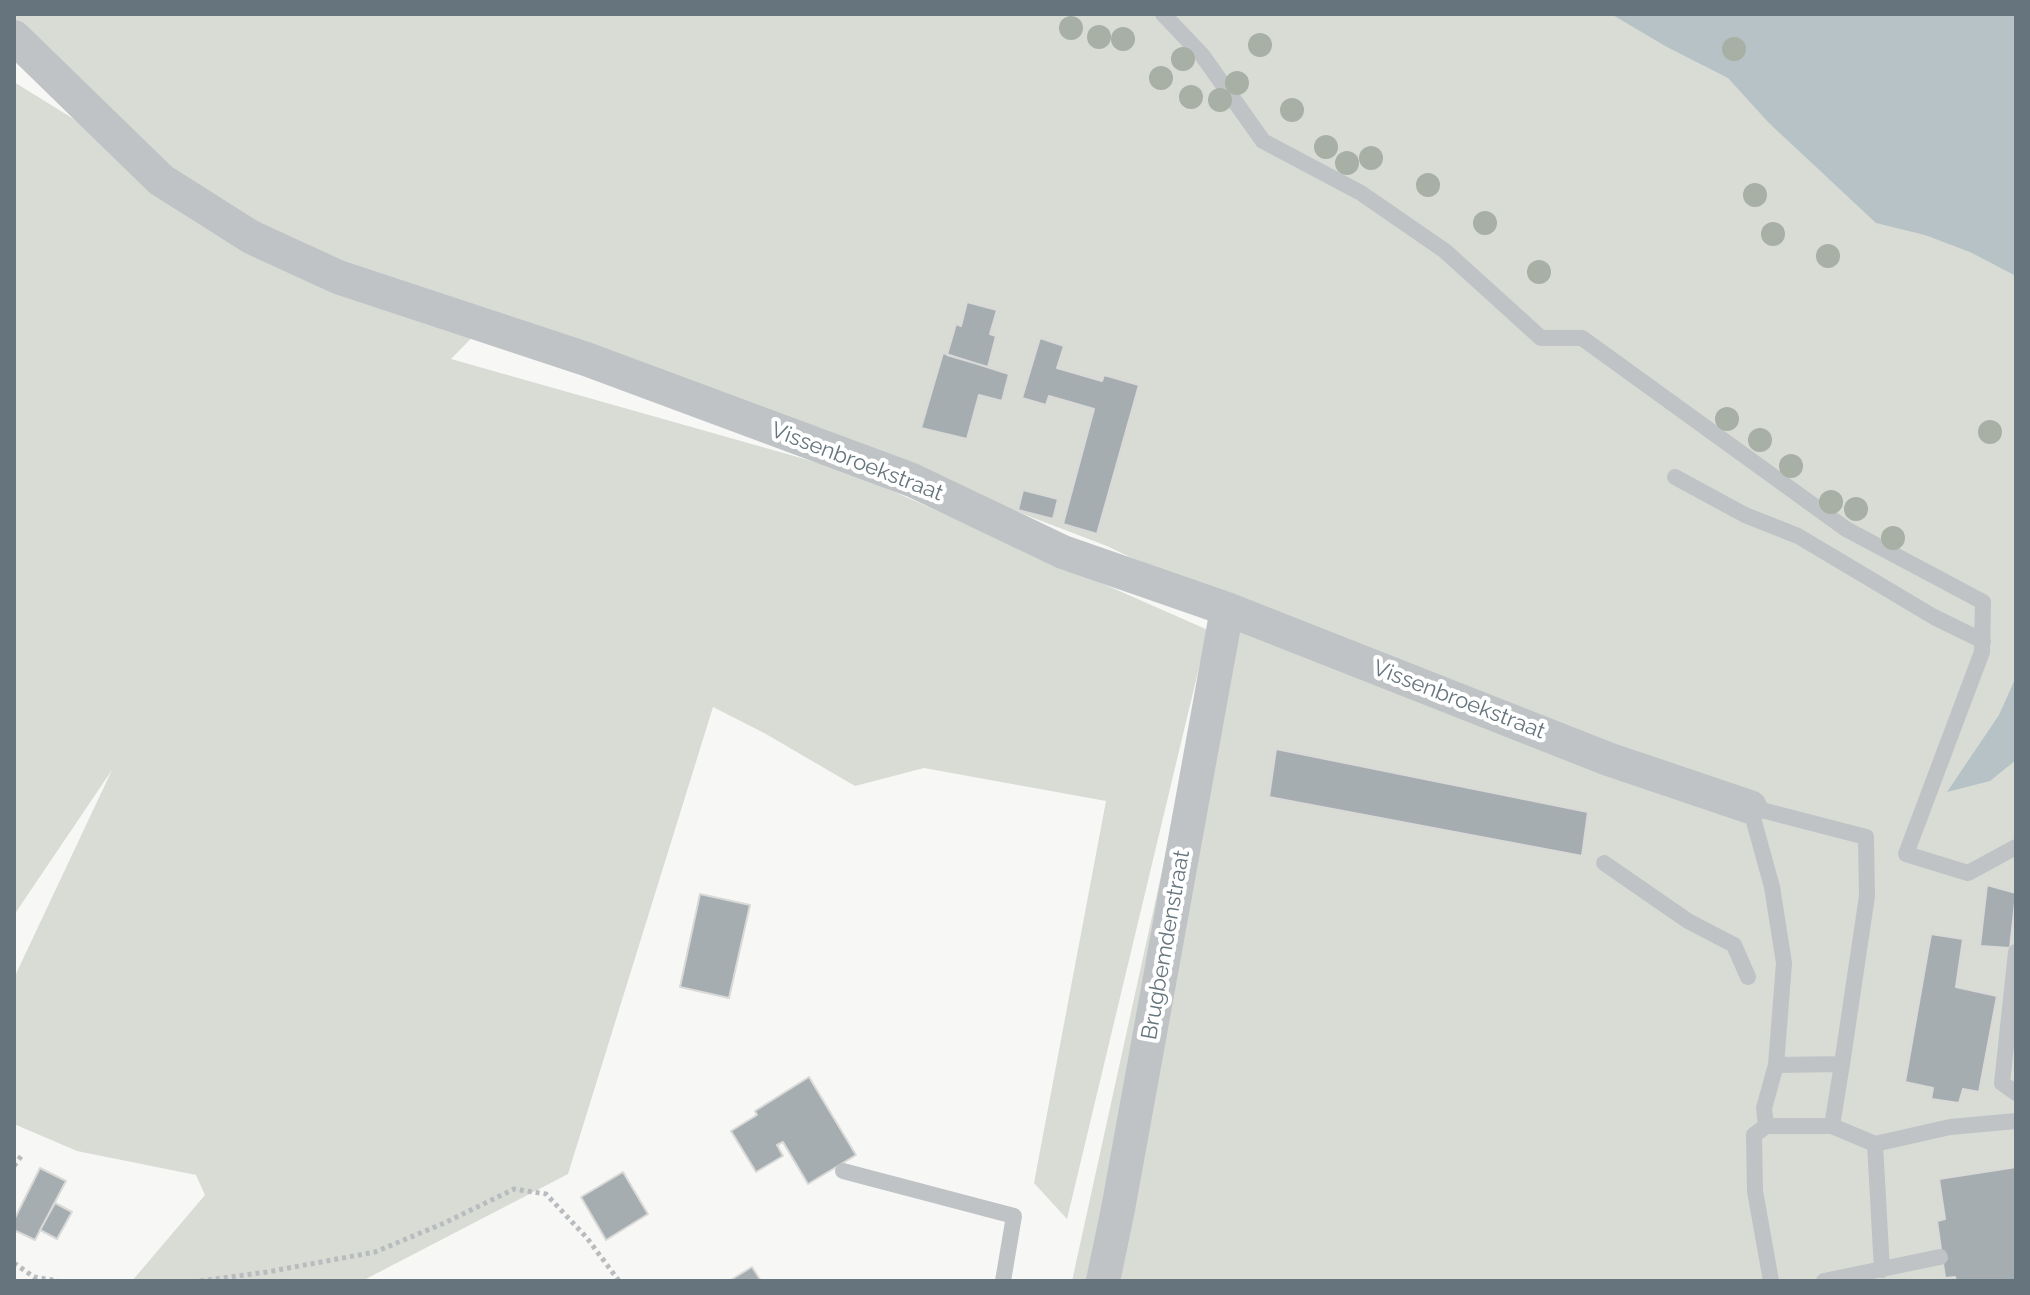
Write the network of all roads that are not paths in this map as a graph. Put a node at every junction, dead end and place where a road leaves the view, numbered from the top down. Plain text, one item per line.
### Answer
1 (1163, 14) edge
2 (14, 37) edge
3 (1675, 477) dead end
4 (1227, 609) junction
5 (1983, 641) junction
6 (1750, 807) junction
7 (2016, 847) edge
8 (1604, 863) dead end
9 (2016, 952) edge
10 (1748, 977) dead end
11 (1842, 1064) junction
12 (1776, 1065) junction
13 (2016, 1093) edge
14 (2016, 1121) edge
15 (1766, 1126) junction
16 (1832, 1126) junction
17 (1875, 1144) junction
18 (843, 1171) dead end
19 (1940, 1257) dead end
20 (1882, 1270) junction
21 (1003, 1281) edge
22 (1103, 1281) edge
23 (1771, 1281) edge
24 (1824, 1281) edge

1 - 5 lane
2 - 4 street, Vissenbroekstraat
3 - 5 lane
4 - 6 street, Vissenbroekstraat
4 - 22 street, Brugbemdenstraat
5 - 7 lane
6 - 11 lane
6 - 12 lane
8 - 10 lane
9 - 13 lane
11 - 12 lane
11 - 16 lane
12 - 15 lane
14 - 17 lane
15 - 16 lane
15 - 23 lane
16 - 17 lane
17 - 20 lane
18 - 21 lane
19 - 20 lane
20 - 24 lane

